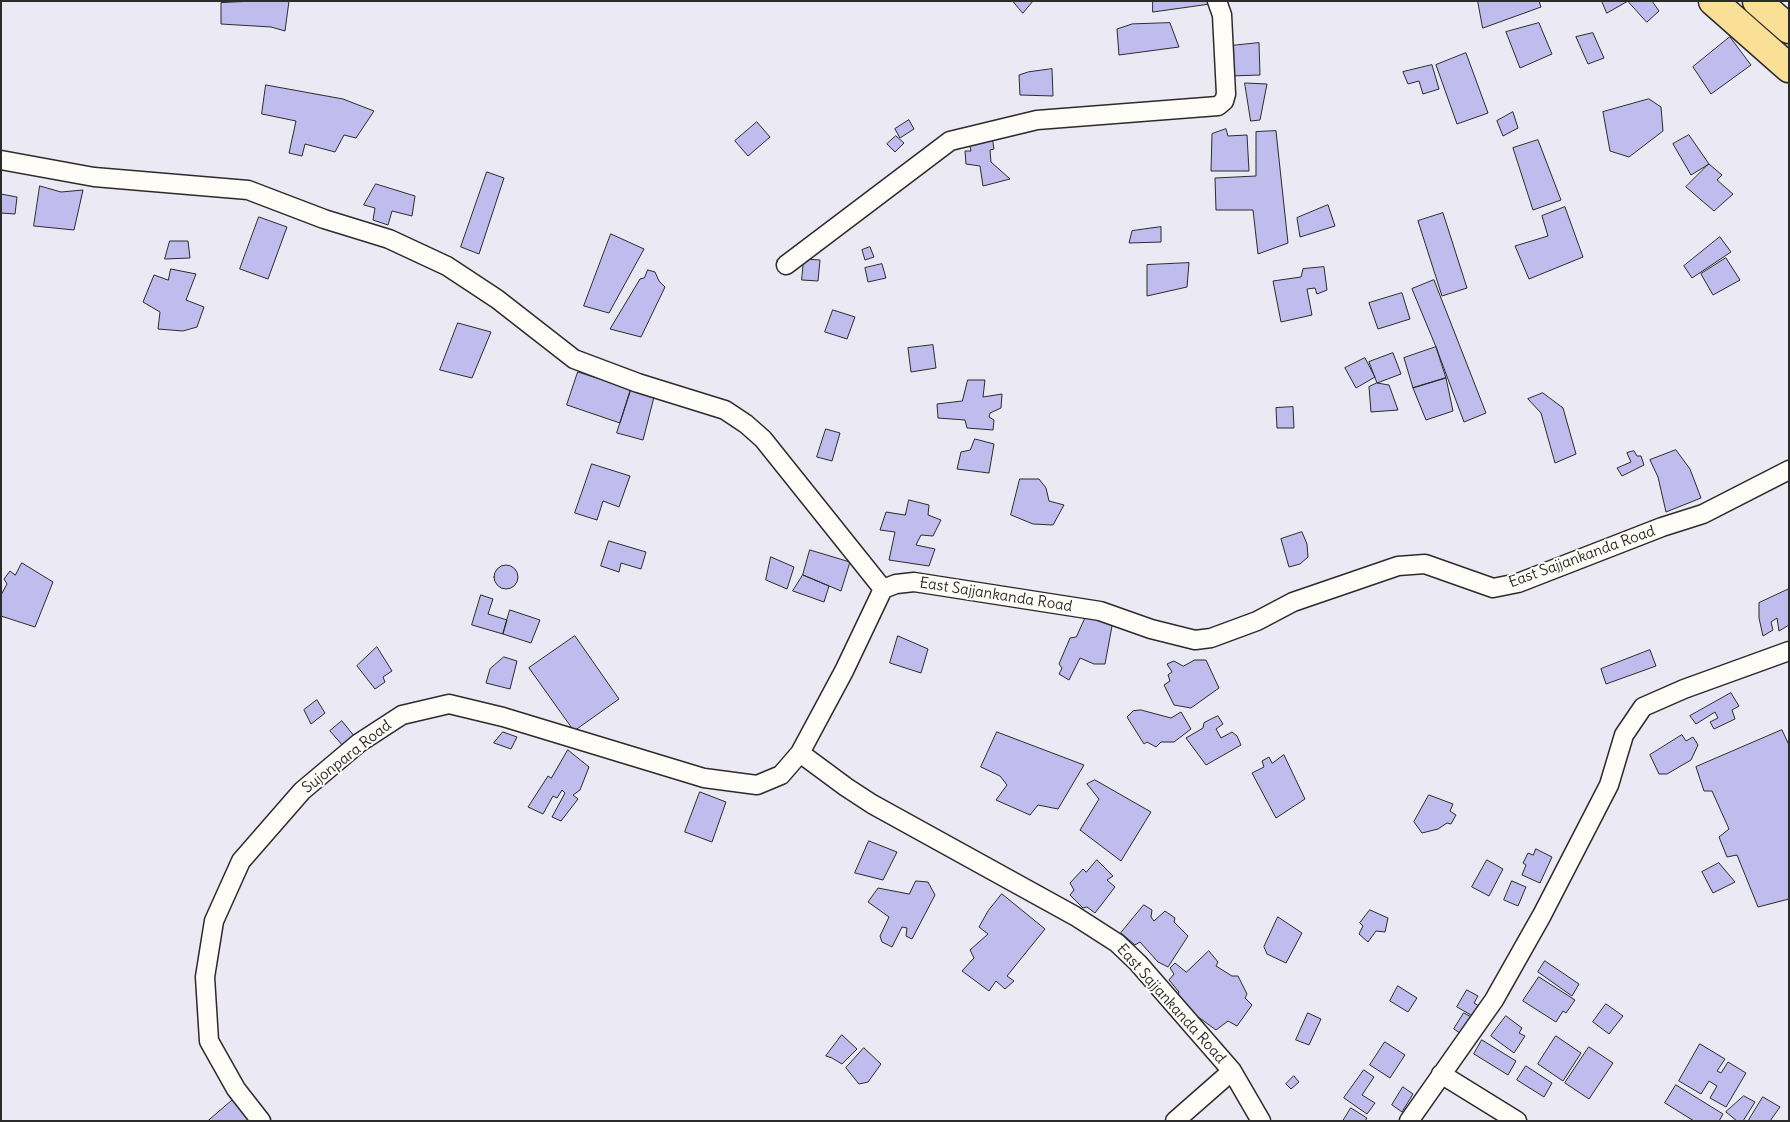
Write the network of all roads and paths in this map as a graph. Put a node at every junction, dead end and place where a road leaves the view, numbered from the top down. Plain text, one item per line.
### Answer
1 (1217, 1) edge
2 (1713, 1) edge
3 (1757, 1) edge
4 (1789, 29) edge
5 (1789, 68) edge
6 (1, 160) edge
7 (786, 265) dead end
8 (1789, 470) edge
9 (884, 589) junction
10 (1789, 651) edge
11 (800, 753) junction
12 (1232, 1071) junction
13 (1441, 1074) junction
14 (261, 1121) edge
15 (1175, 1121) edge
16 (1261, 1121) edge
17 (1409, 1121) edge
18 (1517, 1121) edge

1 - 7 street
2 - 5 main road
3 - 4 main road
6 - 9 street
8 - 9 street, East Sajjankanda Road
9 - 11 street
10 - 13 street
11 - 12 street, East Sajjankanda Road
11 - 14 street, Sujonpara Road
12 - 15 street
12 - 16 street, East Sajjankanda Road
13 - 17 street
13 - 18 street

